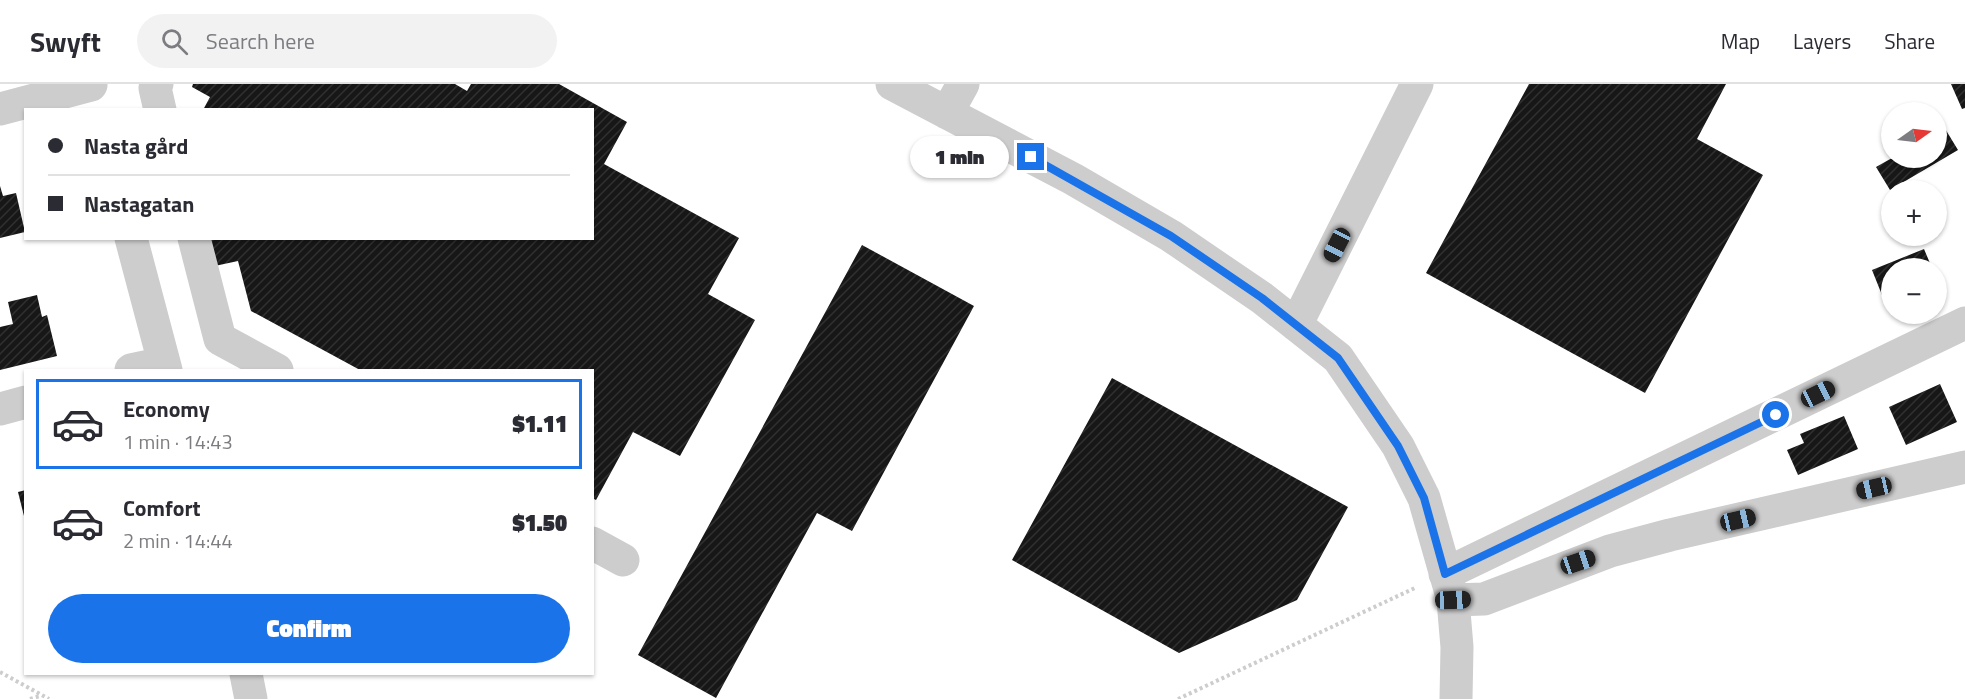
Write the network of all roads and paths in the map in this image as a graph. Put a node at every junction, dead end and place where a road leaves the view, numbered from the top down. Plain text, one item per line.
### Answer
1 (157, 84) edge
2 (892, 84) edge
3 (963, 84) edge
4 (1417, 84) edge
5 (93, 93) edge
6 (160, 108) edge
7 (0, 109) edge
8 (947, 112) junction
9 (132, 240) edge
10 (195, 240) edge
11 (1965, 323) edge
12 (1296, 325) junction
13 (164, 367) edge
14 (142, 369) edge
15 (275, 369) edge
16 (24, 403) edge
17 (0, 409) edge
18 (1965, 467) edge
19 (594, 544) edge
20 (623, 560) dead end
21 (1449, 587) junction
22 (0, 672) edge
23 (246, 675) edge
24 (41, 695) junction
25 (30, 699) edge
26 (49, 699) edge
27 (252, 699) edge
28 (1178, 699) edge
29 (1456, 699) edge

1 - 6 street
2 - 8 street
3 - 8 street
4 - 12 street
5 - 7 street
8 - 12 street
9 - 13 street
10 - 15 street
11 - 21 street
12 - 21 street
13 - 14 street
16 - 17 street
18 - 21 street
19 - 20 street
21 - 28 path
21 - 29 street
22 - 24 path
23 - 27 street
24 - 25 path
24 - 26 path

